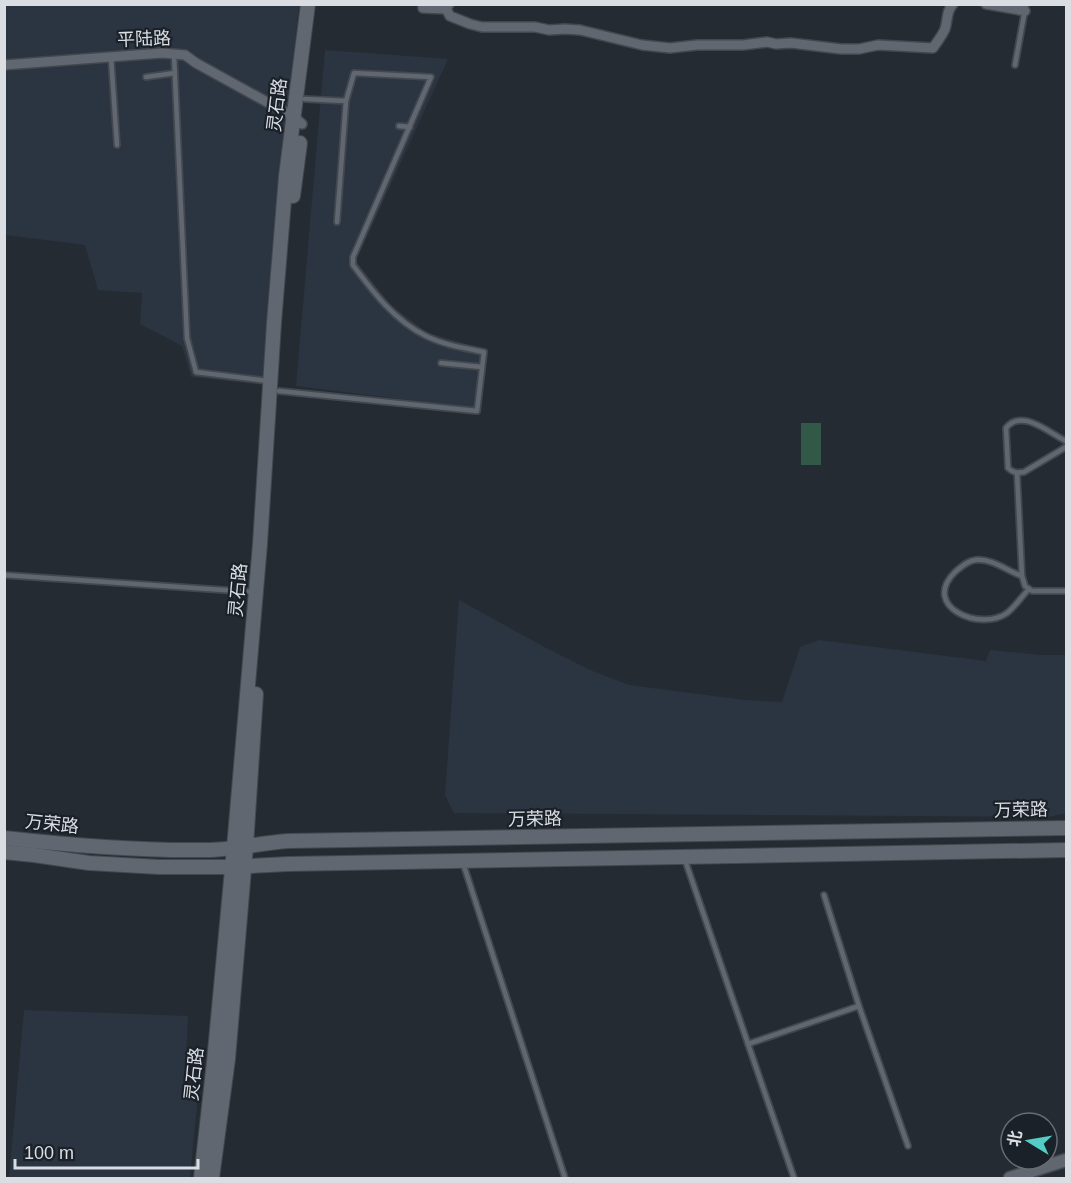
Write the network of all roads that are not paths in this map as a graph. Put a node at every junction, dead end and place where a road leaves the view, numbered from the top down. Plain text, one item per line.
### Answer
1 (308, 4) edge
2 (318, 4) edge
3 (423, 4) edge
4 (953, 4) edge
5 (986, 4) edge
6 (448, 7) edge
7 (1025, 8) edge
8 (174, 54) junction
9 (111, 57) junction
10 (4, 65) edge
11 (1015, 65) dead end
12 (175, 73) junction
13 (146, 77) dead end
14 (305, 99) junction
15 (346, 101) junction
16 (298, 120) junction
17 (399, 126) dead end
18 (410, 127) junction
19 (117, 146) dead end
20 (337, 222) dead end
21 (441, 363) dead end
22 (482, 367) junction
23 (275, 386) junction
24 (1066, 441) edge
25 (1066, 447) edge
26 (1017, 473) junction
27 (4, 575) edge
28 (1022, 576) junction
29 (1029, 589) junction
30 (1066, 591) edge
31 (256, 592) junction
32 (1066, 828) edge
33 (4, 838) edge
34 (240, 847) junction
35 (1066, 850) edge
36 (4, 852) edge
37 (684, 857) junction
38 (462, 861) junction
39 (238, 867) junction
40 (824, 895) dead end
41 (859, 1006) junction
42 (748, 1044) junction
43 (908, 1146) dead end
44 (1066, 1160) edge
45 (201, 1179) edge
46 (212, 1179) edge
47 (565, 1179) edge
48 (795, 1179) edge
49 (1010, 1179) edge

1 - 16 main road, 灵石路
2 - 14 main road, 灵石路
3 - 6 street
4 - 6 street
5 - 7 street
7 - 11 lane
8 - 9 street, 平陆路
8 - 12 lane
8 - 16 street, 平陆路
9 - 10 street, 平陆路
9 - 19 lane
12 - 13 lane
12 - 23 lane
14 - 15 lane
14 - 16 main road, 灵石路
15 - 18 lane
15 - 20 lane
16 - 23 main road, 灵石路
17 - 18 lane
18 - 22 lane
21 - 22 lane
22 - 23 lane
23 - 31 main road, 灵石路
23 - 34 main road, 灵石路
24 - 26 lane
25 - 26 lane
26 - 28 lane
27 - 31 lane
28 - 29 lane
28 - 29 lane
29 - 30 lane
31 - 34 main road, 灵石路
32 - 34 main road, 万荣路
33 - 34 main road, 万荣路
34 - 39 main road, 灵石路
35 - 37 main road, 万荣路
36 - 39 main road, 万荣路
37 - 38 main road, 万荣路
37 - 42 lane
38 - 39 main road, 万荣路
38 - 47 lane
39 - 45 main road, 灵石路
39 - 46 main road, 灵石路
40 - 41 lane
41 - 42 lane
41 - 43 lane
42 - 48 lane
44 - 49 street

